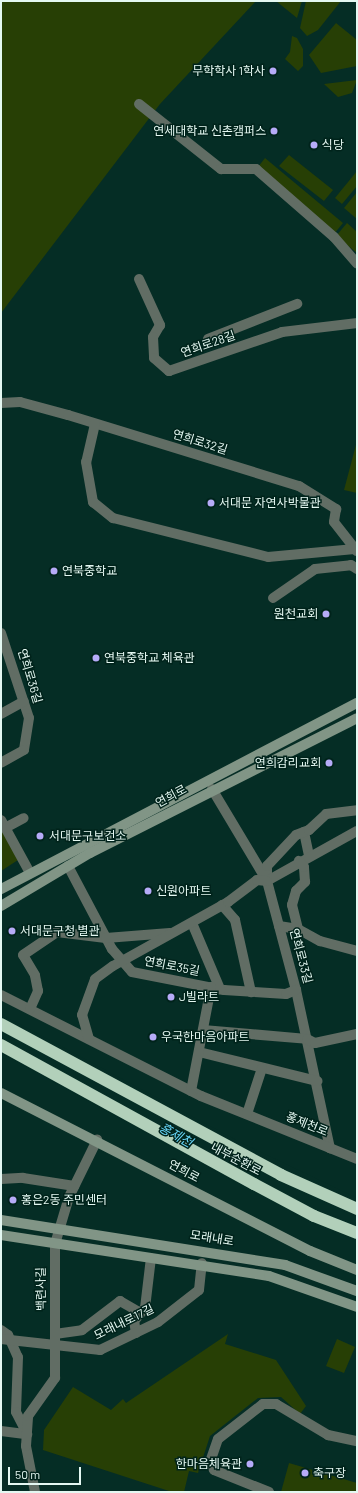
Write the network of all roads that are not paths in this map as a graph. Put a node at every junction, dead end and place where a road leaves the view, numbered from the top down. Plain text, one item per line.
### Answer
1 (140, 104) dead end
2 (357, 263) edge
3 (139, 279) dead end
4 (297, 304) dead end
5 (357, 323) edge
6 (208, 339) dead end
7 (1, 403) edge
8 (95, 424) junction
9 (356, 550) edge
10 (357, 569) edge
11 (273, 598) dead end
12 (1, 633) edge
13 (24, 701) junction
14 (357, 703) edge
15 (1, 714) edge
16 (357, 718) edge
17 (1, 763) edge
18 (212, 789) junction
19 (357, 810) edge
20 (24, 818) dead end
21 (3, 824) edge
22 (357, 831) edge
23 (304, 832) junction
24 (309, 856) junction
25 (299, 861) junction
26 (68, 866) junction
27 (30, 873) junction
28 (267, 881) junction
29 (1, 889) edge
30 (1, 906) edge
31 (222, 906) junction
32 (192, 923) junction
33 (279, 926) junction
34 (298, 928) junction
35 (174, 933) junction
36 (106, 938) junction
37 (357, 951) edge
38 (122, 963) junction
39 (216, 988) junction
40 (296, 990) junction
41 (251, 992) junction
42 (1, 995) edge
43 (30, 1009) junction
44 (1, 1024) edge
45 (203, 1030) junction
46 (357, 1034) edge
47 (89, 1039) junction
48 (307, 1039) junction
49 (1, 1045) edge
50 (199, 1052) junction
51 (262, 1068) junction
52 (317, 1081) junction
53 (191, 1091) junction
54 (1, 1093) edge
55 (247, 1114) junction
56 (97, 1140) junction
57 (330, 1148) junction
58 (357, 1159) edge
59 (1, 1178) edge
60 (74, 1186) junction
61 (357, 1209) edge
62 (1, 1220) edge
63 (58, 1228) junction
64 (357, 1233) edge
65 (1, 1235) edge
66 (55, 1244) junction
67 (151, 1258) junction
68 (202, 1263) junction
69 (357, 1270) edge
70 (357, 1291) edge
71 (357, 1307) edge
72 (139, 1312) junction
73 (1, 1330) edge
74 (136, 1333) junction
75 (55, 1334) junction
76 (6, 1340) edge
77 (56, 1348) junction
78 (1, 1431) edge
79 (27, 1434) junction
80 (357, 1441) edge
81 (35, 1492) edge
82 (269, 1492) edge

1 - 2 street
3 - 5 street, 연희로28길
4 - 6 street
7 - 8 street, 연희로32길
8 - 9 street, 연희로32길
8 - 9 street
10 - 11 street
12 - 13 street, 연희로36길
13 - 15 street
13 - 17 street, 연희로36길
14 - 27 main road, 연희로
16 - 18 main road, 연희로
18 - 26 main road, 연희로
18 - 28 street, 연희로33길
19 - 23 street, 연희로33길
20 - 21 street
21 - 27 street
22 - 24 street, 연희로35길
23 - 24 street
23 - 28 street, 연희로33길
24 - 25 street, 연희로35길
25 - 28 street, 연희로35길
25 - 34 street
26 - 30 main road, 연희로
26 - 36 street, 연희로35길
27 - 29 main road, 연희로
28 - 31 street, 연희로35길
28 - 33 street, 연희로33길
31 - 32 street, 연희로35길
31 - 41 street
32 - 35 street, 연희로35길
32 - 39 street, 연희로35길
33 - 34 street
33 - 40 street, 연희로33길
34 - 37 street
35 - 36 street, 연희로35길
35 - 38 street, 연희로35길
36 - 38 street, 연희로35길
36 - 43 street
38 - 39 street, 연희로35길
38 - 47 street
39 - 41 street, 연희로35길
39 - 45 street
40 - 41 street, 연희로35길
40 - 48 street, 연희로33길
42 - 43 street, 홍제천로
43 - 47 street, 홍제천로
44 - 61 highway, 내부순환로
45 - 48 street
45 - 50 street
46 - 48 street
47 - 53 street, 홍제천로
48 - 52 street, 연희로33길
49 - 64 highway, 내부순환로
50 - 51 street
50 - 53 street
51 - 52 street
51 - 55 street
52 - 57 street, 연희로33길
53 - 55 street, 홍제천로
54 - 56 main road, 연희로
55 - 57 street, 홍제천로
56 - 60 street
56 - 69 main road, 연희로
57 - 58 street, 홍제천로
59 - 60 street
60 - 63 street
62 - 63 main road, 모래내로
63 - 66 street
63 - 70 main road, 모래내로
65 - 66 main road
66 - 67 main road
66 - 75 street, 백련사길
67 - 68 main road
67 - 72 street
68 - 71 main road
68 - 74 street, 모래내로17길
72 - 74 street
72 - 75 street
73 - 76 street
74 - 77 street, 모래내로17길
75 - 77 street, 백련사길
76 - 77 street, 모래내로17길
76 - 79 street
77 - 79 street, 백련사길
78 - 79 street
79 - 81 street, 백련사길
80 - 82 street

